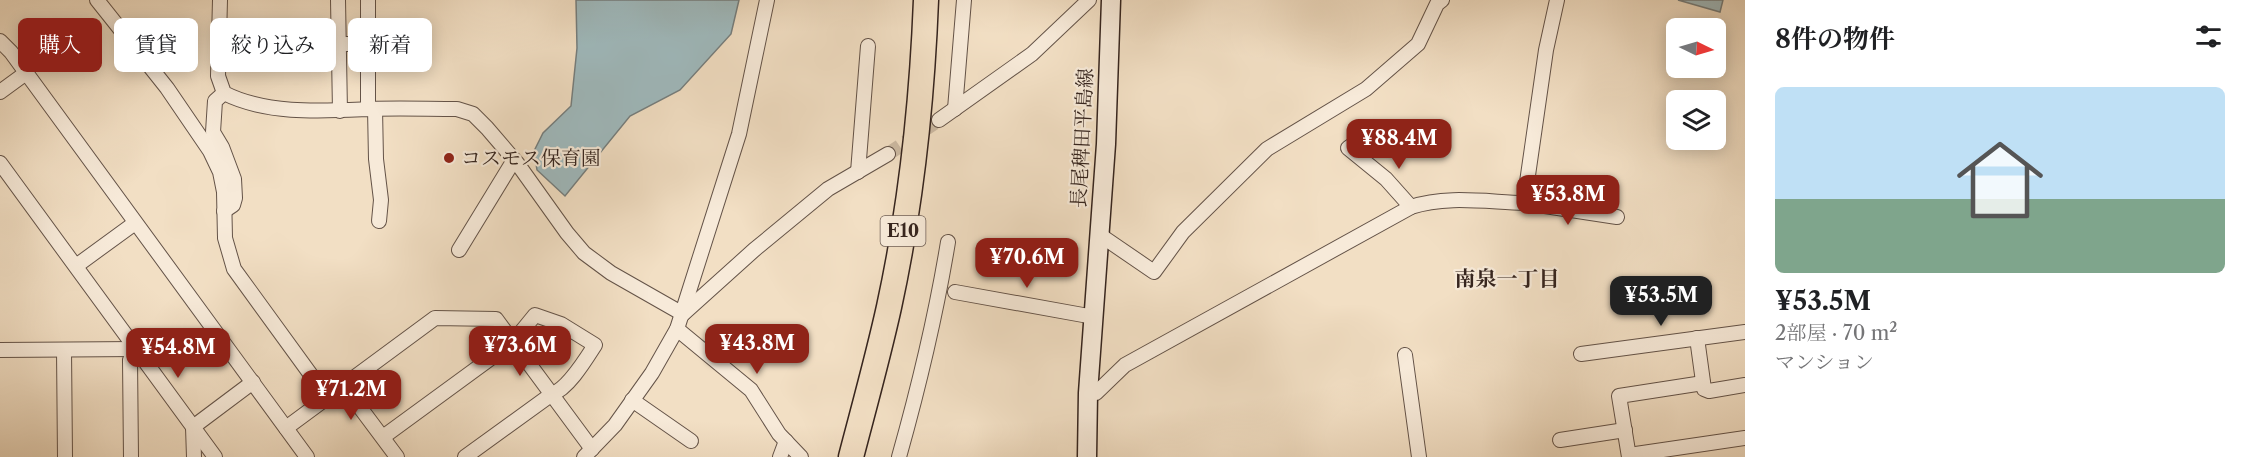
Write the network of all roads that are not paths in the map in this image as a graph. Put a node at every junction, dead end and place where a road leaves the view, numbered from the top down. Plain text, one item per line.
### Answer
1 (97, 0) edge
2 (220, 0) edge
3 (338, 0) edge
4 (368, 0) edge
5 (767, 0) edge
6 (926, 0) edge
7 (963, 0) edge
8 (1089, 0) edge
9 (1111, 0) edge
10 (1442, 0) edge
11 (1557, 0) edge
12 (368, 18) edge
13 (0, 41) edge
14 (339, 44) junction
15 (348, 44) edge
16 (867, 46) dead end
17 (369, 72) edge
18 (26, 73) junction
19 (0, 92) edge
20 (224, 93) junction
21 (371, 109) junction
22 (955, 109) junction
23 (340, 111) junction
24 (939, 120) tunnel mouth
25 (1368, 134) dead end
26 (888, 154) tunnel mouth
27 (514, 160) junction
28 (0, 163) edge
29 (858, 172) junction
30 (1524, 203) junction
31 (1411, 207) junction
32 (224, 211) junction
33 (1617, 217) dead end
34 (379, 221) dead end
35 (135, 223) junction
36 (1100, 235) junction
37 (948, 242) dead end
38 (459, 250) dead end
39 (76, 266) junction
40 (955, 292) dead end
41 (683, 314) junction
42 (1094, 317) junction
43 (677, 329) junction
44 (1745, 332) edge
45 (1697, 338) junction
46 (513, 342) junction
47 (137, 349) junction
48 (0, 350) edge
49 (64, 350) junction
50 (1581, 354) dead end
51 (1405, 355) dead end
52 (253, 382) junction
53 (1703, 383) junction
54 (1745, 385) edge
55 (344, 386) junction
56 (1088, 393) junction
57 (552, 394) junction
58 (327, 397) junction
59 (632, 400) junction
60 (193, 427) junction
61 (286, 428) junction
62 (1625, 430) junction
63 (383, 437) junction
64 (1745, 438) edge
65 (1560, 440) dead end
66 (691, 441) dead end
67 (786, 441) junction
68 (1714, 450) edge
69 (588, 453) edge
70 (1629, 456) edge
71 (65, 457) edge
72 (130, 457) edge
73 (194, 457) edge
74 (215, 457) edge
75 (307, 457) edge
76 (398, 457) edge
77 (465, 457) edge
78 (780, 457) edge
79 (801, 457) edge
80 (850, 457) edge
81 (899, 457) edge
82 (1087, 457) edge
83 (1419, 457) edge

1 - 32 street
2 - 20 street
3 - 14 street
4 - 12 street
5 - 41 street
6 - 80 highway, E10
7 - 22 street
8 - 22 street
9 - 36 main road, 長尾稗田平島線
10 - 36 street
11 - 30 street
13 - 18 street
14 - 15 street
14 - 23 street
16 - 29 street
17 - 21 street
18 - 19 street
18 - 35 street
20 - 23 street
20 - 32 street
21 - 23 street
21 - 27 street
21 - 34 street
22 - 24 street
25 - 31 street
26 - 29 street
27 - 38 street
27 - 41 street
28 - 39 street
29 - 41 street
30 - 31 street
30 - 33 street
31 - 56 street
32 - 58 street
35 - 39 street
35 - 52 street
36 - 42 main road, 長尾稗田平島線
37 - 81 street
39 - 47 street
40 - 42 street
41 - 43 street
42 - 56 main road, 長尾稗田平島線
43 - 59 street
43 - 67 street
44 - 45 street
45 - 50 street
45 - 53 street
46 - 55 street
46 - 57 street
46 - 57 street
46 - 63 street
47 - 49 street
47 - 60 street
47 - 72 street
48 - 49 street
49 - 71 street
51 - 83 street
52 - 60 street
52 - 61 street
53 - 54 street
53 - 62 street
55 - 58 street
55 - 63 street
56 - 82 main road, 長尾稗田平島線
57 - 69 street
57 - 77 street
58 - 61 street
59 - 66 street
59 - 69 street
60 - 73 street
60 - 74 street
61 - 75 street
62 - 65 street
62 - 70 street
63 - 76 street
64 - 68 street
67 - 78 street
67 - 79 street
68 - 70 street

